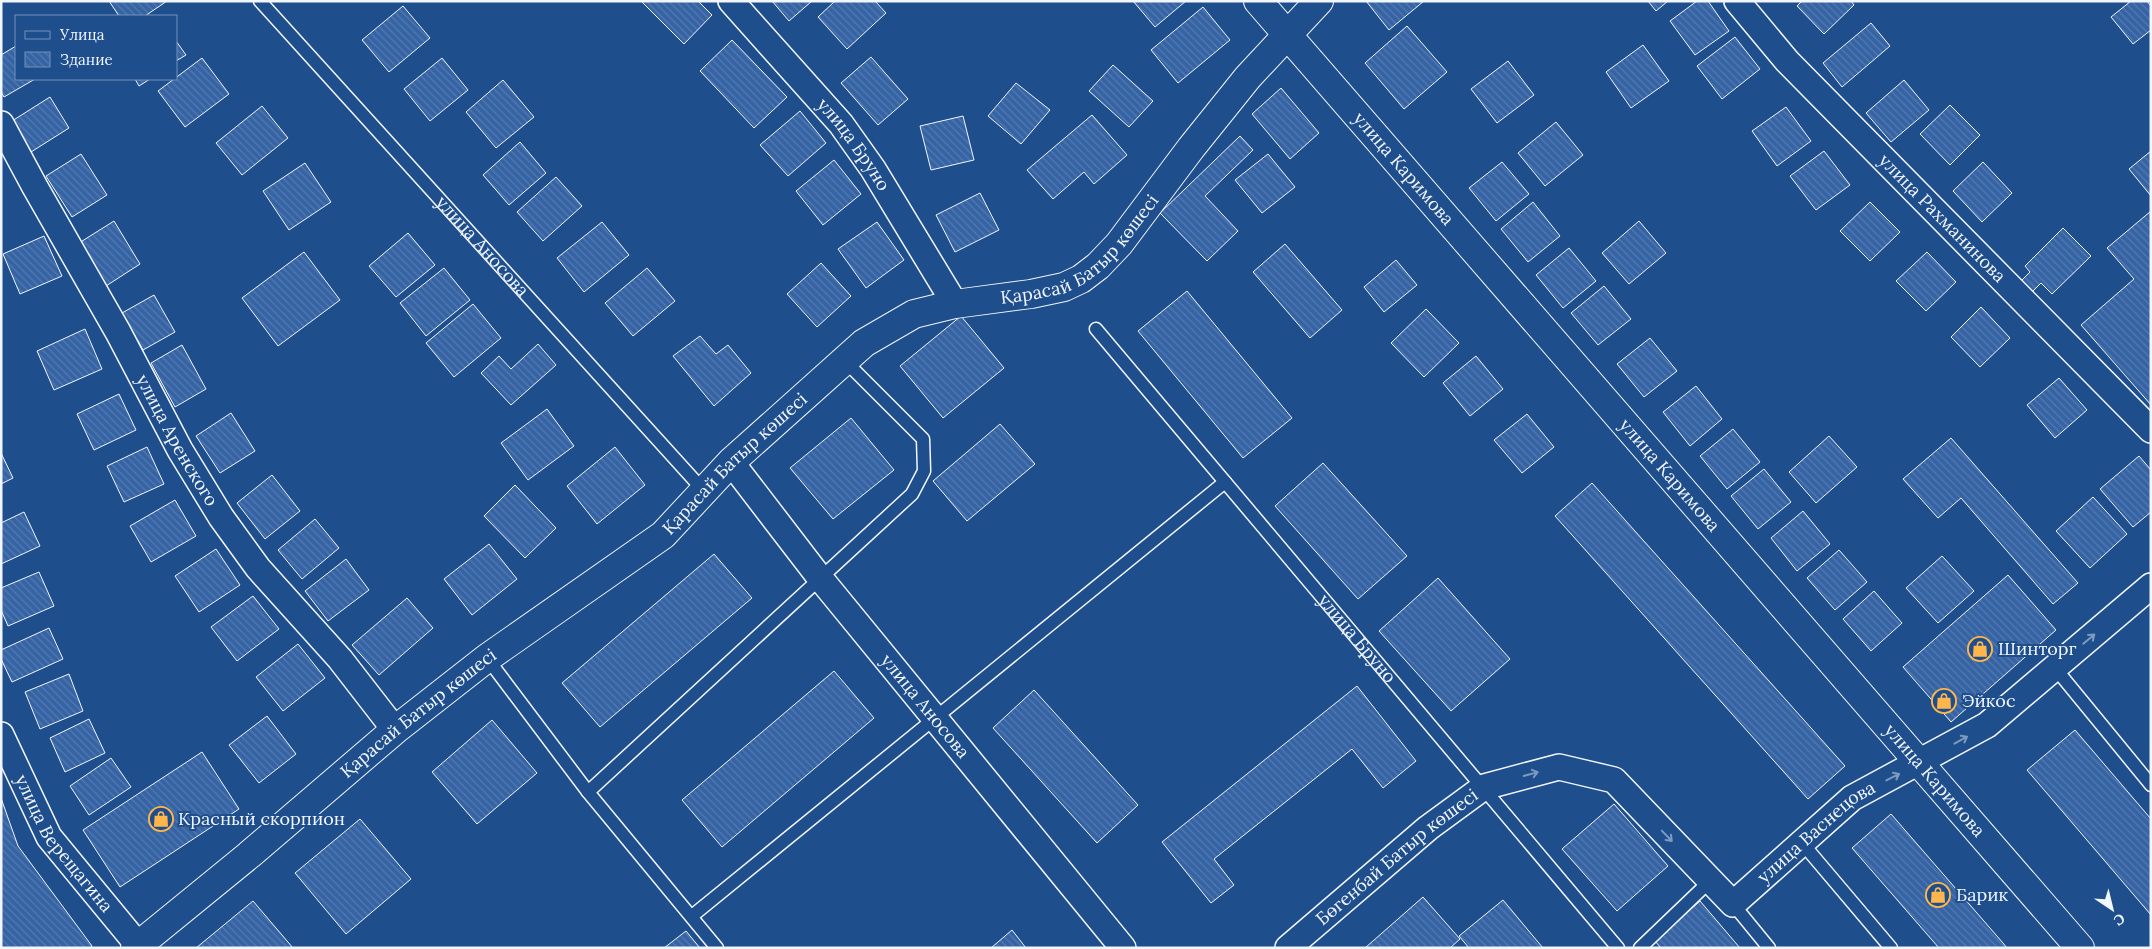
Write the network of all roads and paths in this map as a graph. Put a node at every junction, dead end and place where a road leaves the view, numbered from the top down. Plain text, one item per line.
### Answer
1 (260, 1) edge
2 (731, 1) edge
3 (1258, 1) edge
4 (1319, 1) edge
5 (1737, 1) edge
6 (1288, 33) junction
7 (1, 124) edge
8 (955, 304) junction
9 (1096, 329) dead end
10 (844, 360) junction
11 (2151, 430) edge
12 (731, 462) junction
13 (1225, 482) junction
14 (705, 492) junction
15 (820, 578) junction
16 (2151, 586) edge
17 (487, 658) junction
18 (2055, 668) junction
19 (935, 719) junction
20 (395, 730) junction
21 (1, 735) edge
22 (1919, 764) junction
23 (2151, 785) edge
24 (1484, 787) junction
25 (588, 792) junction
26 (1803, 844) junction
27 (1710, 881) junction
28 (1733, 904) junction
29 (692, 916) junction
30 (136, 947) edge
31 (717, 948) edge
32 (1123, 948) edge
33 (1288, 948) edge
34 (1618, 948) edge
35 (1640, 948) edge
36 (1769, 948) edge
37 (1891, 948) edge
38 (2080, 948) edge

1 - 14 lane, улица Аносова
2 - 8 street, улица Бруно
3 - 6 street, улица Каримова
4 - 6 street, Қарасай Батыр көшесі
5 - 11 street, улица Рахманинова
6 - 8 street, Қарасай Батыр көшесі
6 - 22 street, улица Каримова
7 - 20 street, улица Аренского
8 - 10 street, Қарасай Батыр көшесі
9 - 13 lane, улица Бруно
10 - 12 street, Қарасай Батыр көшесі
10 - 15 lane
12 - 14 street, Қарасай Батыр көшесі
12 - 15 street, улица Аносова
13 - 19 lane
13 - 24 lane, улица Бруно
14 - 17 street, Қарасай Батыр көшесі
15 - 19 street, улица Аносова
15 - 25 lane
18 -> 16 street, улица Васнецова
17 - 20 street, Қарасай Батыр көшесі
17 - 25 lane
22 -> 18 street, улица Васнецова
18 - 23 lane
19 - 29 lane
19 - 32 street, улица Аносова
20 - 30 street, Қарасай Батыр көшесі
21 - 30 street, улица Верещагина
26 -> 22 street, улица Васнецова
22 - 38 street, улица Каримова
24 -> 27 street
24 - 33 street, Бөгенбай Батыр көшесі
24 - 34 lane, улица Бруно
25 - 29 lane
26 - 28 street, улица Васнецова
26 - 37 lane
27 - 28 street
27 - 35 lane
28 - 36 lane
29 - 31 lane

